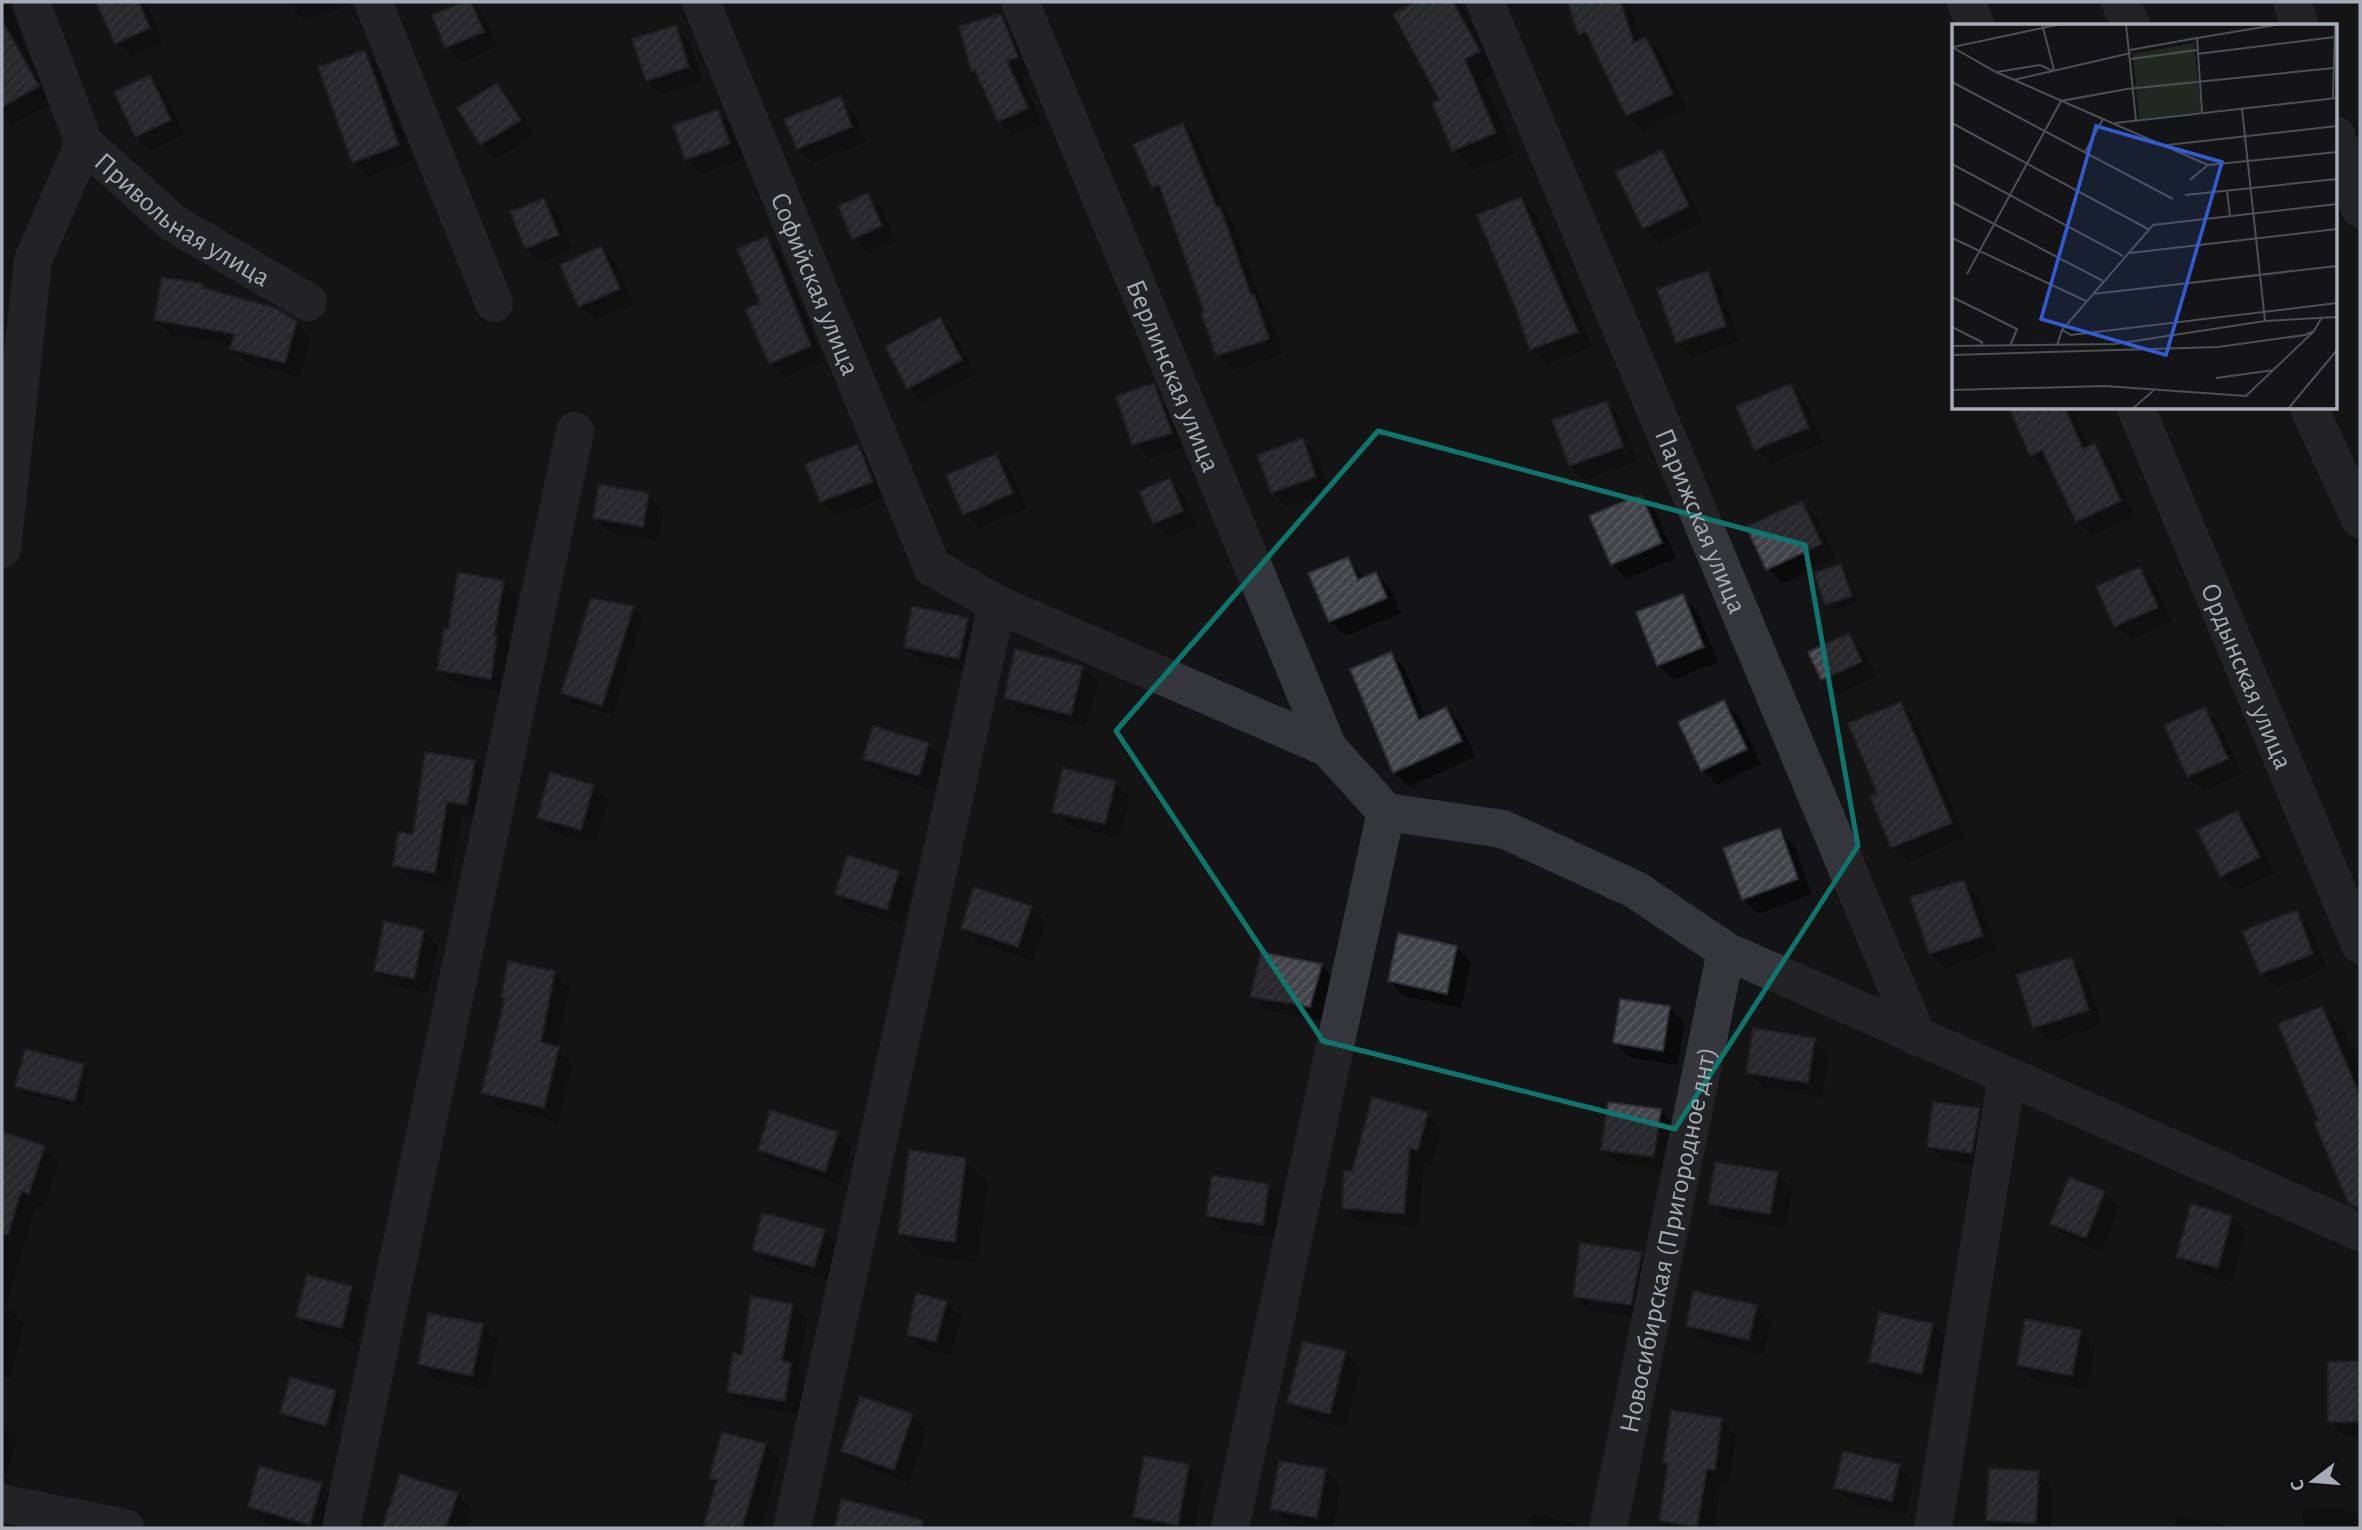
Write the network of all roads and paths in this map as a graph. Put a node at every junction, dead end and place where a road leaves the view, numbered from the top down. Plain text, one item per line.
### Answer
1 (30, 2) edge
2 (373, 2) edge
3 (701, 2) edge
4 (1020, 2) edge
5 (1485, 2) edge
6 (1966, 2) edge
7 (2120, 2) edge
8 (2292, 2) edge
9 (1975, 24) edge
10 (2131, 24) edge
11 (2299, 24) edge
12 (2338, 141) edge
13 (83, 143) junction
14 (2360, 209) edge
15 (308, 302) dead end
16 (494, 303) dead end
17 (2137, 410) edge
18 (2310, 410) edge
19 (575, 431) dead end
20 (2360, 519) edge
21 (2, 549) edge
22 (997, 604) junction
23 (1328, 748) junction
24 (1386, 812) junction
25 (2360, 945) edge
26 (1726, 951) junction
27 (1918, 1038) junction
28 (2007, 1076) junction
29 (2360, 1232) edge
30 (2, 1503) edge
31 (125, 1528) edge
32 (341, 1528) edge
33 (792, 1528) edge
34 (1230, 1528) edge
35 (1608, 1528) edge
36 (1933, 1528) edge

1 - 13 street, Привольная улица
2 - 16 street
3 - 22 street, Софийская улица
4 - 23 street, Берлинская улица
5 - 27 street, Парижская улица
6 - 9 street
7 - 10 street
8 - 11 street
12 - 14 street
13 - 15 street, Привольная улица
13 - 21 street
17 - 25 street, Ордынская улица
18 - 20 street
19 - 32 street
22 - 23 street
22 - 33 street
23 - 24 street
24 - 26 street
24 - 34 street
26 - 27 street
26 - 35 street, Новосибирская (Пригородное днт)
27 - 28 street
28 - 29 street
28 - 36 street
30 - 31 street

